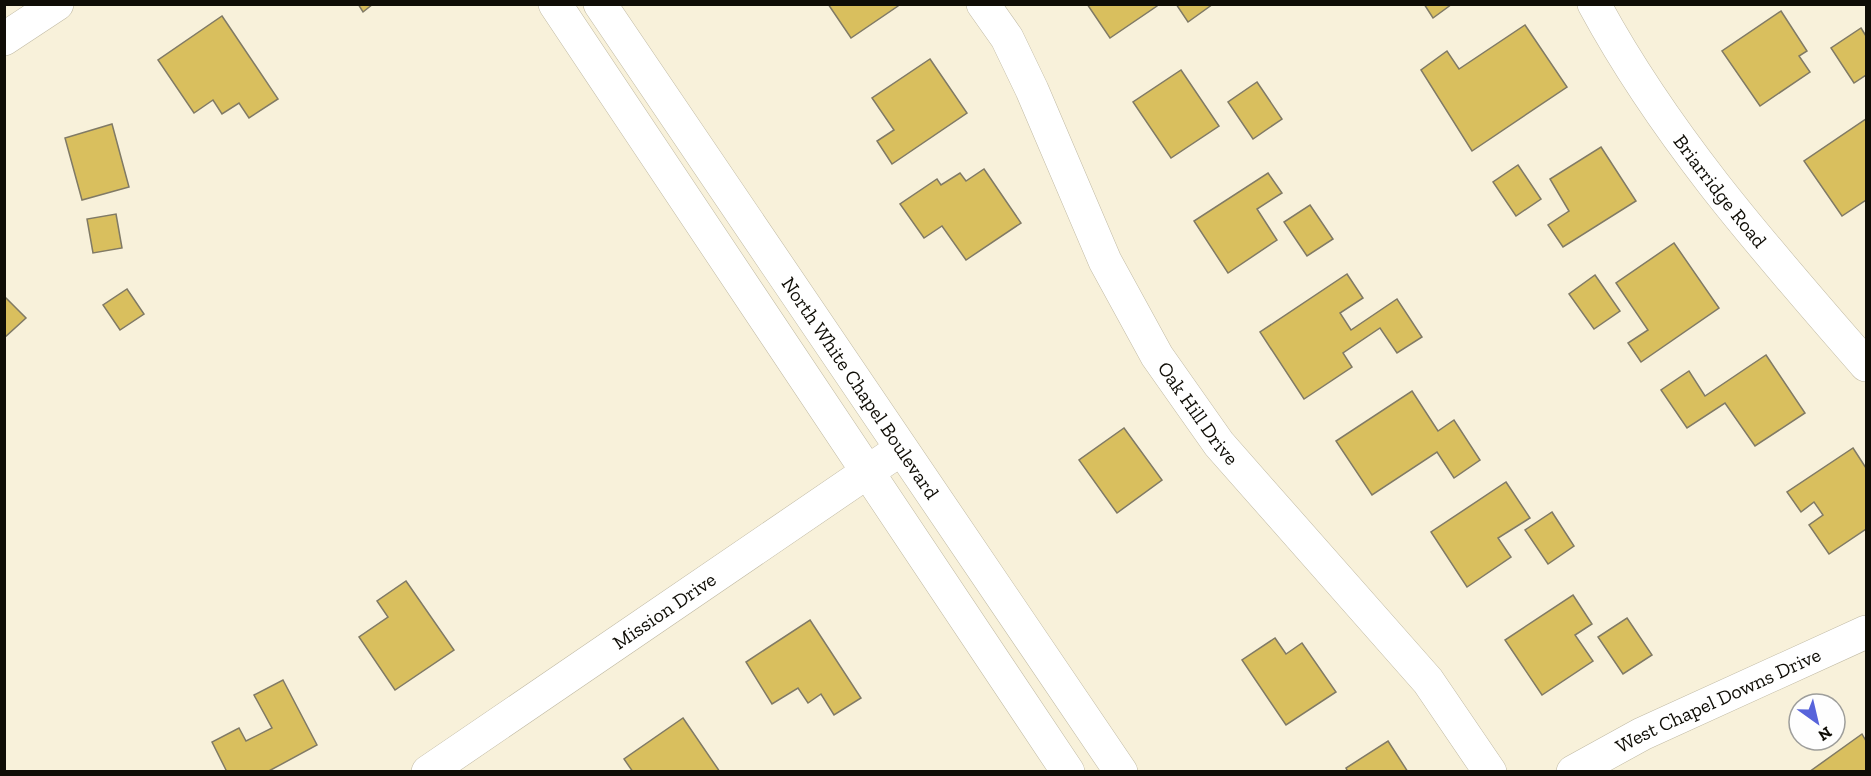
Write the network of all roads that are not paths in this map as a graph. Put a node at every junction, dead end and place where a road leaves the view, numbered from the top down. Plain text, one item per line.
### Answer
1 (57, 4) edge
2 (555, 4) edge
3 (600, 4) edge
4 (983, 4) edge
5 (1594, 4) edge
6 (4, 39) edge
7 (1866, 365) edge
8 (901, 449) junction
9 (867, 472) junction
10 (1866, 632) edge
11 (428, 771) edge
12 (1068, 771) edge
13 (1121, 771) edge
14 (1490, 771) edge
15 (1573, 771) edge

1 - 6 street
2 - 9 street, North White Chapel Boulevard
3 - 8 street, North White Chapel Boulevard
4 - 14 street, Oak Hill Drive
5 - 7 street, Briarridge Road
8 - 9 street, Mission Drive
8 - 13 street, North White Chapel Boulevard
9 - 11 street, Mission Drive
9 - 12 street, North White Chapel Boulevard
10 - 15 street, West Chapel Downs Drive

